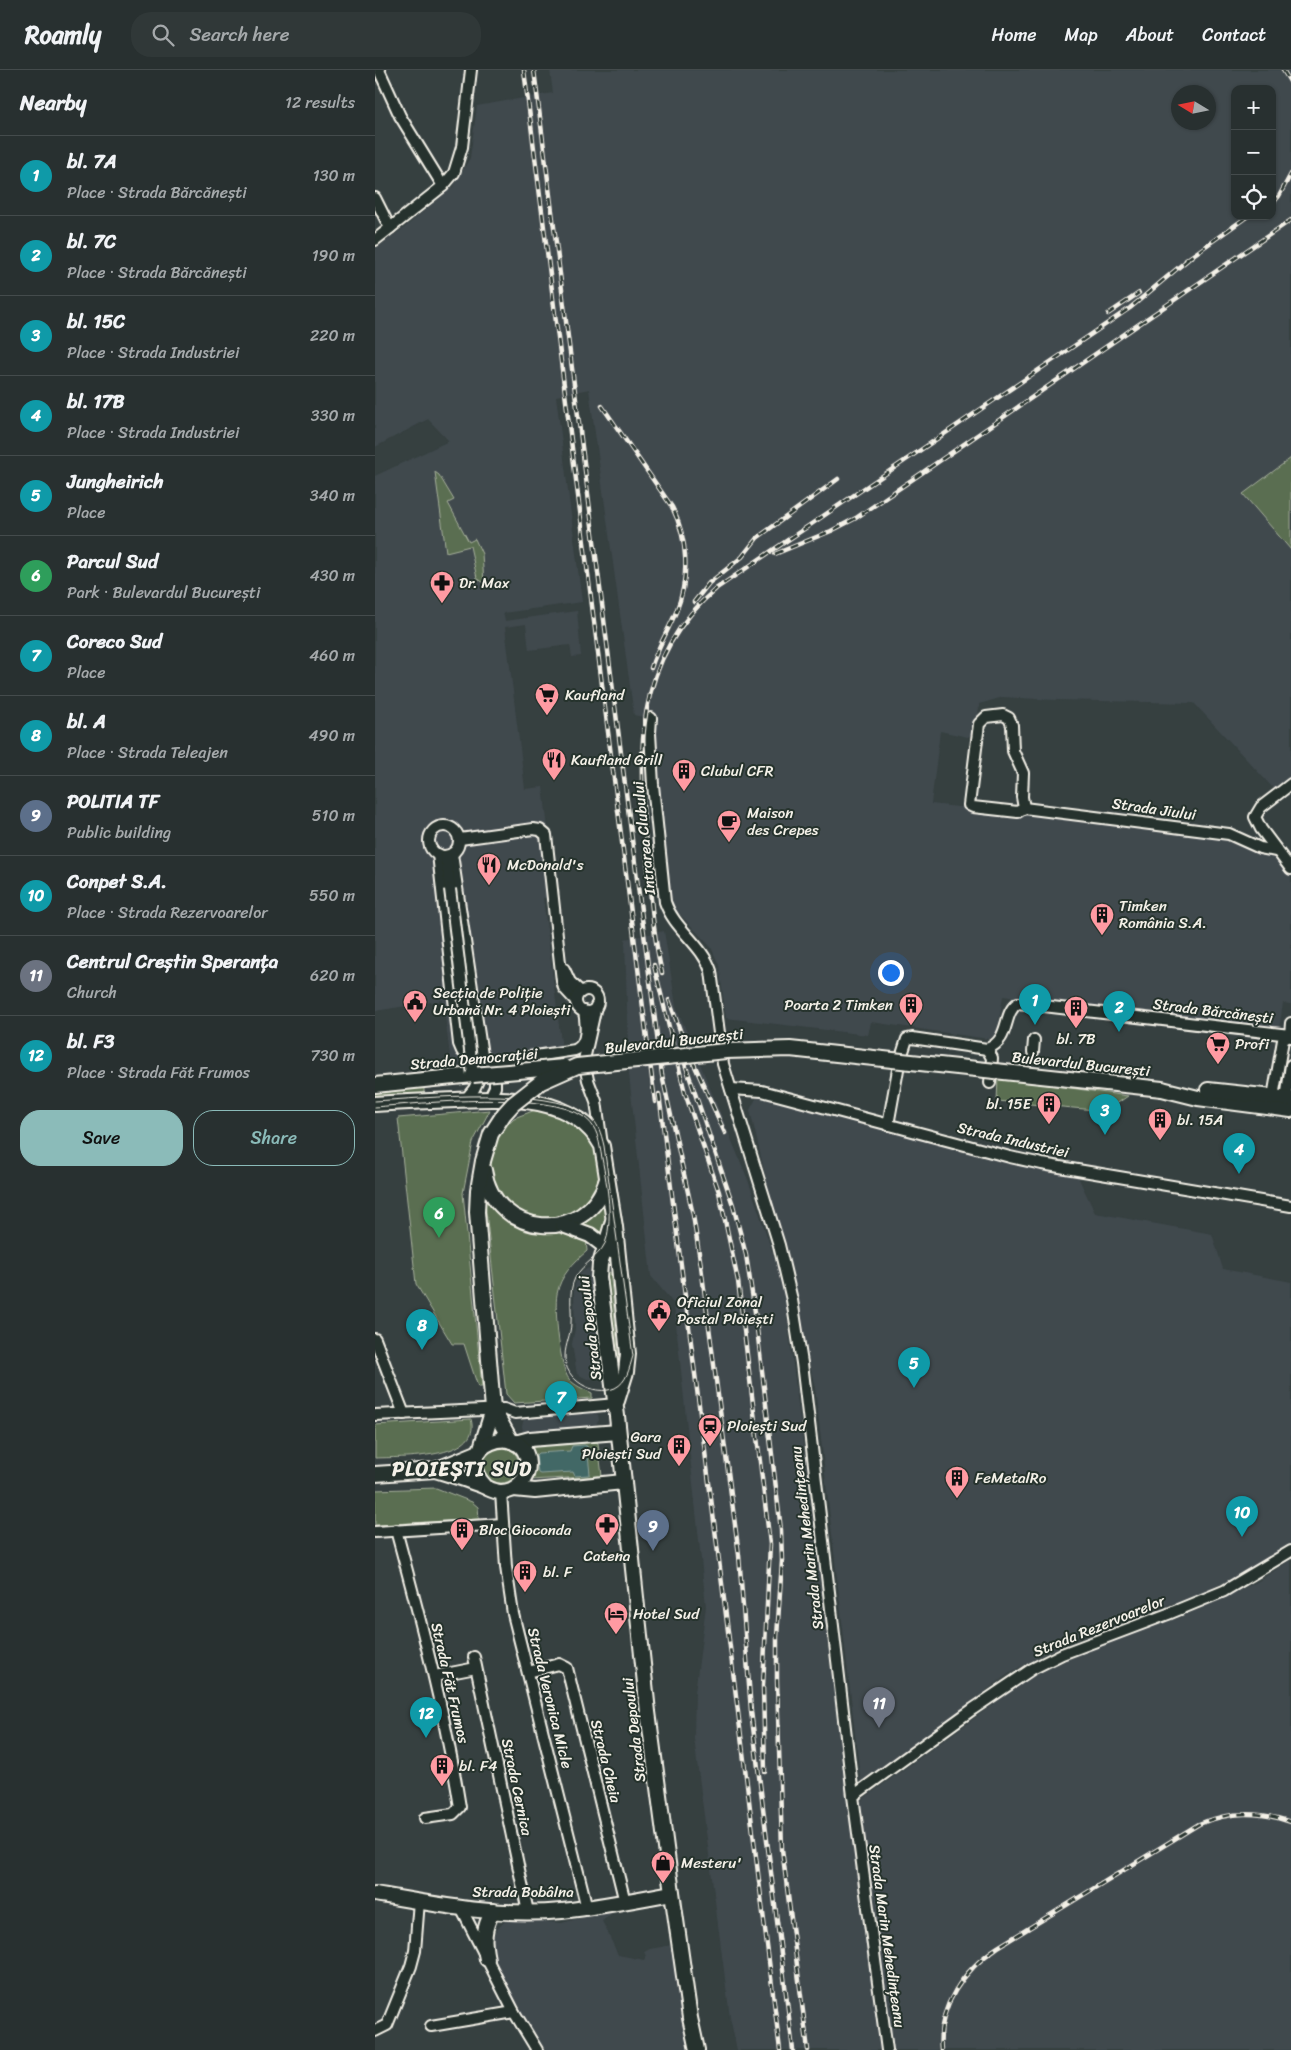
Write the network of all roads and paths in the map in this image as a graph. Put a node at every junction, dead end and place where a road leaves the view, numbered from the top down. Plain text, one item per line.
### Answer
1 (379, 70) edge
2 (471, 70) edge
3 (443, 186) junction
4 (375, 198) edge
5 (390, 228) junction
6 (375, 240) edge
7 (651, 718) dead end
8 (1291, 784) edge
9 (1024, 808) junction
10 (460, 839) junction
11 (1276, 851) junction
12 (445, 855) junction
13 (1291, 869) edge
14 (579, 996) junction
15 (596, 1006) junction
16 (584, 1011) junction
17 (456, 1017) junction
18 (1291, 1023) edge
19 (466, 1027) junction
20 (477, 1030) junction
21 (719, 1030) joint
22 (458, 1035) junction
23 (1290, 1036) edge
24 (1034, 1040) dead end
25 (987, 1049) junction
26 (575, 1050) junction
27 (480, 1052) junction
28 (1033, 1052) dead end
29 (491, 1061) junction
30 (580, 1062) junction
31 (1291, 1065) edge
32 (473, 1075) junction
33 (990, 1083) dead end
34 (375, 1085) edge
35 (731, 1089) junction
36 (1162, 1089) junction
37 (495, 1095) junction
38 (465, 1100) junction
39 (1285, 1101) edge
40 (375, 1104) edge
41 (563, 1111) junction
42 (598, 1111) junction
43 (888, 1125) junction
44 (602, 1146) junction
45 (483, 1161) junction
46 (607, 1178) junction
47 (1291, 1206) edge
48 (613, 1221) junction
49 (563, 1225) junction
50 (605, 1246) junction
51 (617, 1256) junction
52 (375, 1339) edge
53 (616, 1404) junction
54 (492, 1409) junction
55 (404, 1414) junction
56 (375, 1415) edge
57 (618, 1432) junction
58 (513, 1442) junction
59 (480, 1450) junction
60 (455, 1462) junction
61 (435, 1470) junction
62 (375, 1474) edge
63 (623, 1482) junction
64 (485, 1486) junction
65 (507, 1491) junction
66 (503, 1524) junction
67 (396, 1530) junction
68 (375, 1532) edge
69 (1291, 1551) edge
70 (473, 1657) dead end
71 (476, 1668) junction
72 (528, 1672) junction
73 (435, 1676) junction
74 (853, 1796) junction
75 (425, 1818) dead end
76 (672, 1893) junction
77 (375, 1894) edge
78 (419, 1902) junction
79 (625, 1902) junction
80 (461, 1908) junction
81 (587, 1908) junction
82 (493, 1911) junction
83 (528, 1912) junction
84 (487, 1958) junction
85 (514, 2012) junction
86 (431, 2026) dead end
87 (375, 2031) edge
88 (537, 2050) edge
89 (697, 2050) edge
90 (887, 2050) edge

1 - 3 street
2 - 3 street
3 - 5 street
4 - 5 street
5 - 6 street
7 - 21 street, Intrarea Clubului
8 - 11 street
9 - 9 street, Strada Jiului
9 - 11 street, Strada Jiului
10 - 12 street
10 - 12 street
10 - 14 street
11 - 13 street
12 - 17 street
12 - 20 street
12 - 32 street, bridge
14 - 15 street
14 - 16 street
15 - 16 street
15 - 30 street
16 - 26 street
17 - 19 street
17 - 22 street
18 - 23 street, Strada Bărcănești
19 - 20 street
19 - 22 street
20 - 27 street
21 - 35 street, Strada Marin Mehedințeanu
22 - 27 street
23 - 25 street, Strada Bărcănești
23 - 39 street
24 - 28 street
25 - 33 street
25 - 43 street
26 - 29 street
26 - 30 street
27 - 29 street
29 - 37 street
29 - 38 street
30 - 32 main road, Strada Democrației, bridge
30 - 36 main road, Bulevardul București, bridge
30 - 42 street
30 - 45 main road, Bulevardul București, bridge
31 - 39 street
32 - 34 main road, Strada Democrației
35 - 43 street, Strada Industriei
35 - 74 street, Strada Marin Mehedințeanu
36 - 39 main road, Bulevardul București
36 - 39 main road, Bulevardul București
37 - 38 main road
37 - 41 main road
38 - 40 main road
41 - 42 street
41 - 44 main road
42 - 44 street
43 - 47 street, Strada Industriei
44 - 46 main road
45 - 49 main road
45 - 54 main road, Bulevardul București
46 - 48 main road, Strada Depoului
46 - 49 main road
48 - 50 main road, Strada Depoului
48 - 51 main road, Strada Depoului
49 - 50 main road
50 - 51 main road
50 - 53 main road, Strada Depoului
51 - 53 main road, Strada Depoului
52 - 55 street
53 - 54 street
53 - 57 main road, Strada Depoului
54 - 55 street
54 - 58 main road, Bulevardul București
54 - 59 main road, Bulevardul București
54 - 60 main road
55 - 56 street
57 - 58 main road
57 - 63 main road, Strada Depoului
58 - 59 main road
58 - 65 main road
59 - 60 main road
59 - 64 main road
60 - 61 main road
61 - 62 main road
61 - 64 main road
63 - 65 main road
63 - 76 main road, Strada Depoului
64 - 65 main road
65 - 66 street, Strada Veronica Micle
66 - 67 street
66 - 72 street, Strada Veronica Micle
67 - 68 street
67 - 73 street, Strada Făt Frumos
69 - 74 street, Strada Rezervoarelor
70 - 71 street, Strada Cernica
71 - 73 street
71 - 83 street, Strada Cernica
72 - 79 street, Strada Cheia
72 - 81 street, Strada Veronica Micle
73 - 75 street, Strada Făt Frumos
74 - 90 street, Strada Marin Mehedințeanu
76 - 79 main road, Strada Bobâlna
76 - 89 main road, Strada Depoului
77 - 78 main road, Strada Bobâlna
78 - 80 main road, Strada Bobâlna
78 - 87 street
79 - 81 main road, Strada Bobâlna
80 - 82 main road, Strada Bobâlna
80 - 84 street
81 - 83 main road, Strada Bobâlna
82 - 83 main road, Strada Bobâlna
82 - 84 main road
84 - 85 street
85 - 86 street
85 - 88 street

